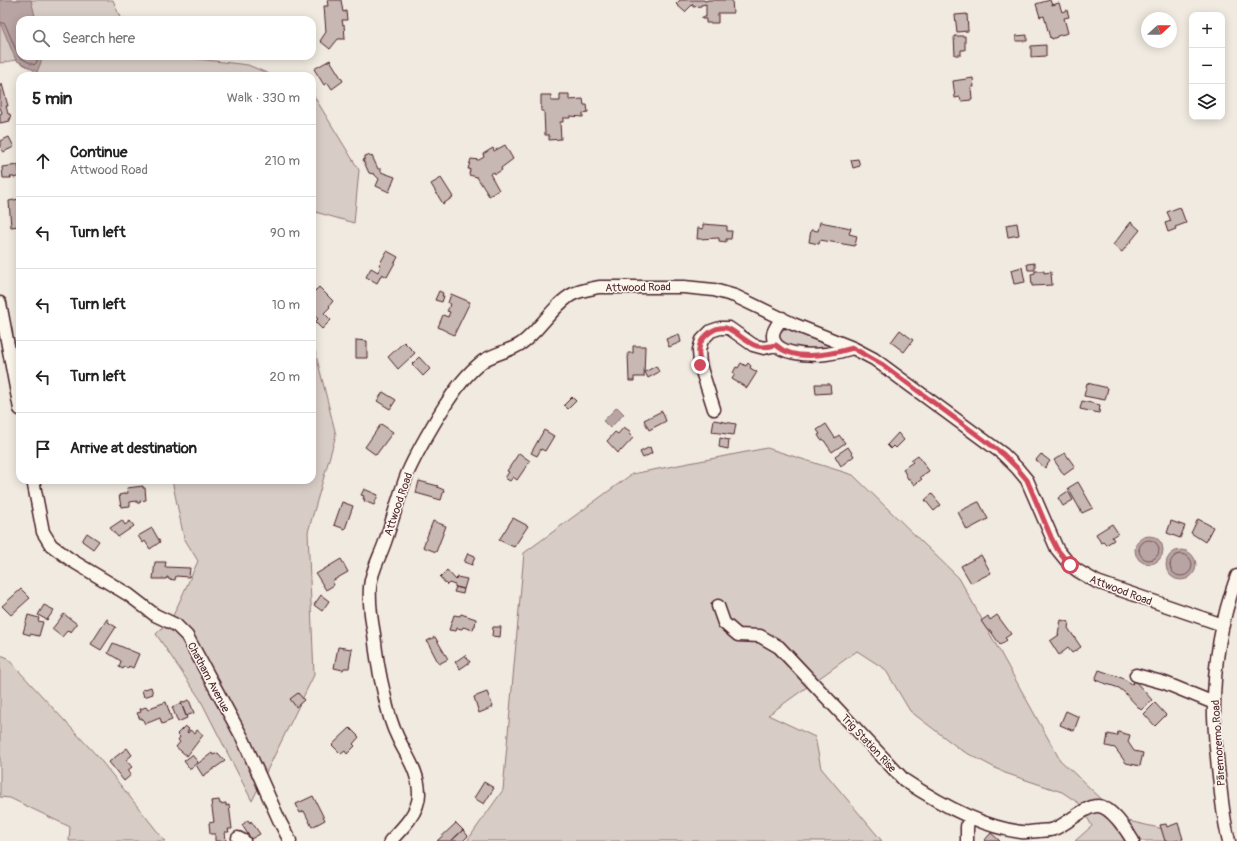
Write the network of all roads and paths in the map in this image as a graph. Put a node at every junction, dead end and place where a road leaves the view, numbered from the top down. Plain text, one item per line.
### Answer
1 (0, 303) edge
2 (782, 318) junction
3 (776, 345) junction
4 (853, 348) junction
5 (16, 388) edge
6 (714, 410) dead end
7 (34, 484) edge
8 (1237, 576) edge
9 (718, 606) dead end
10 (1223, 625) junction
11 (1136, 675) dead end
12 (1214, 703) junction
13 (969, 817) junction
14 (290, 841) edge
15 (390, 841) edge
16 (967, 841) edge
17 (1133, 841) edge
18 (1228, 841) edge

1 - 5 street
2 - 3 street
2 - 4 street, Attwood Road
2 - 15 street, Attwood Road
3 - 4 street
3 - 6 street
4 - 10 street, Attwood Road
7 - 14 street, Chatham Avenue
8 - 10 street, Pāremoremo Road
9 - 13 street, Trig Station Rise
10 - 12 street, Pāremoremo Road
11 - 12 street
12 - 18 street, Pāremoremo Road
13 - 16 street
13 - 17 street, Trig Station Rise

